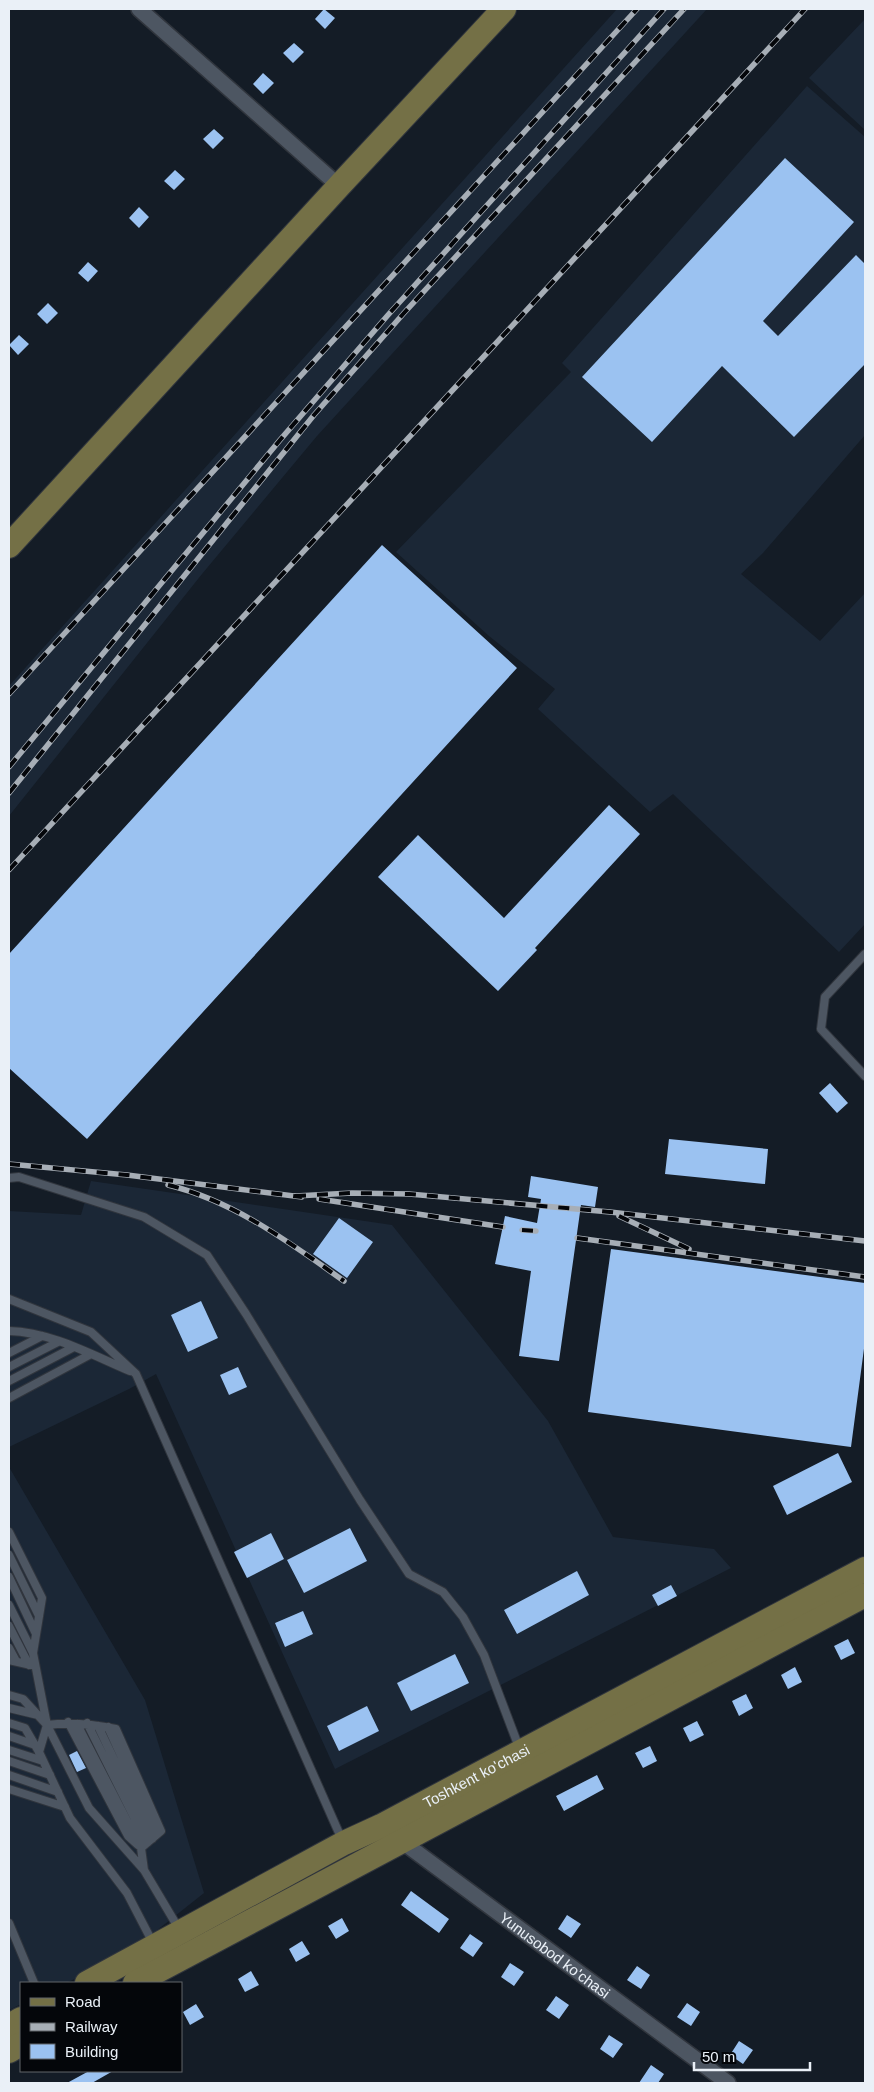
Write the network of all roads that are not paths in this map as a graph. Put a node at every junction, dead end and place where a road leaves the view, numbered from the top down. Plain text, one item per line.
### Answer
1 (139, 9) edge
2 (504, 9) edge
3 (339, 186) junction
4 (9, 546) edge
5 (865, 954) edge
6 (865, 1076) edge
7 (9, 1178) edge
8 (9, 1299) edge
9 (9, 1330) edge
10 (22, 1331) junction
11 (42, 1336) junction
12 (9, 1338) edge
13 (58, 1342) junction
14 (74, 1347) junction
15 (9, 1353) edge
16 (91, 1354) junction
17 (9, 1367) edge
18 (136, 1374) junction
19 (9, 1381) edge
20 (9, 1398) edge
21 (9, 1532) edge
22 (9, 1554) edge
23 (865, 1569) edge
24 (9, 1577) edge
25 (865, 1595) edge
26 (9, 1605) edge
27 (39, 1616) junction
28 (9, 1626) edge
29 (36, 1634) junction
30 (9, 1648) edge
31 (33, 1653) junction
32 (12, 1661) edge
33 (32, 1666) junction
34 (9, 1695) edge
35 (9, 1708) edge
36 (38, 1715) junction
37 (68, 1722) junction
38 (9, 1723) edge
39 (87, 1723) junction
40 (77, 1724) junction
41 (47, 1726) junction
42 (98, 1726) junction
43 (9, 1736) edge
44 (37, 1748) junction
45 (9, 1750) edge
46 (520, 1752) junction
47 (9, 1761) edge
48 (43, 1761) junction
49 (9, 1775) edge
50 (50, 1775) junction
51 (9, 1789) edge
52 (58, 1792) junction
53 (65, 1808) junction
54 (381, 1826) junction
55 (149, 1841) junction
56 (402, 1841) junction
57 (344, 1843) junction
58 (144, 1870) junction
59 (9, 1923) edge
60 (186, 1943) junction
61 (160, 1957) junction
62 (34, 1982) edge
63 (90, 1982) edge
64 (136, 1982) edge
65 (728, 2083) edge

1 - 3 street
2 - 3 main road
3 - 4 main road
5 - 6 lane
7 - 46 lane
8 - 18 lane
9 - 10 lane
10 - 11 lane
10 - 12 lane
11 - 13 lane
11 - 15 lane
13 - 14 lane
13 - 17 lane
14 - 16 lane
14 - 19 lane
16 - 18 lane
16 - 20 lane
18 - 57 lane
21 - 27 lane
22 - 27 lane
23 - 46 main road, Toshkent ko'chasi
24 - 29 lane
25 - 56 main road, Toshkent ko'chasi
26 - 31 lane
27 - 29 lane
28 - 33 lane
29 - 31 lane
30 - 32 lane
31 - 33 lane
32 - 33 lane
33 - 41 lane
34 - 36 lane
35 - 36 lane
36 - 41 lane
37 - 40 lane
37 - 41 lane
37 - 55 lane
38 - 44 lane
39 - 40 lane
39 - 42 lane
39 - 55 lane
40 - 55 lane
41 - 44 lane
41 - 58 lane
42 - 55 lane
42 - 55 lane
43 - 44 lane
44 - 48 lane
45 - 48 lane
46 - 54 main road, Toshkent ko'chasi
47 - 50 lane
48 - 50 lane
49 - 52 lane
50 - 52 lane
51 - 53 lane
52 - 53 lane
53 - 61 lane
54 - 56 street, Yunusobod ko'chasi
54 - 57 main road, Toshkent ko'chasi
55 - 58 lane
56 - 60 main road, Toshkent ko'chasi
56 - 65 street, Yunusobod ko'chasi
57 - 60 main road, Toshkent ko'chasi
58 - 60 lane
59 - 62 lane
60 - 61 main road, Toshkent ko'chasi
61 - 63 main road, Toshkent ko'chasi
61 - 64 main road, Toshkent ko'chasi

